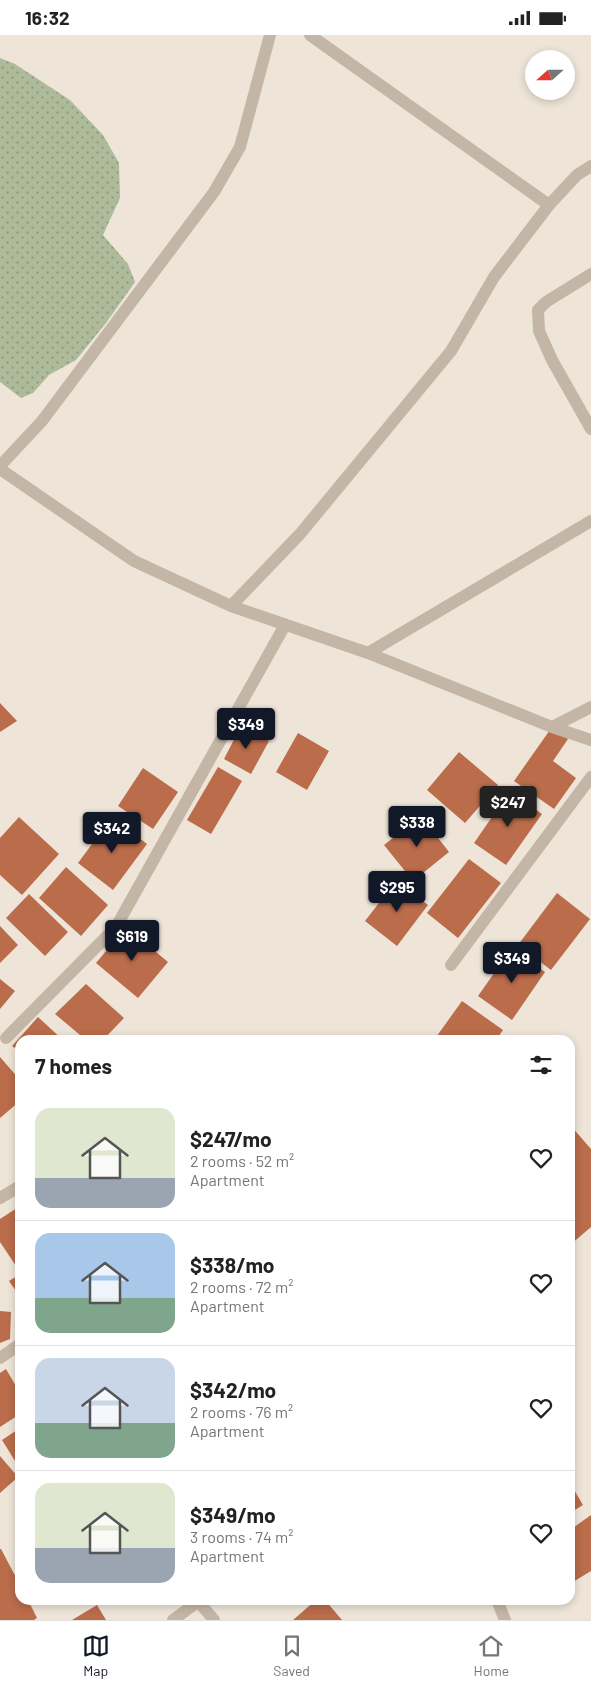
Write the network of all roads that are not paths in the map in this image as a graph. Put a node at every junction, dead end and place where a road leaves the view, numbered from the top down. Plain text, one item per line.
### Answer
1 (270, 35) edge
2 (310, 35) edge
3 (591, 166) edge
4 (549, 205) junction
5 (591, 274) edge
6 (591, 429) edge
7 (0, 467) edge
8 (591, 521) edge
9 (231, 606) junction
10 (286, 625) junction
11 (368, 653) junction
12 (591, 707) edge
13 (552, 727) junction
14 (591, 741) edge
15 (591, 777) edge
16 (451, 965) dead end
17 (6, 1038) dead end
18 (15, 1188) edge
19 (0, 1198) edge
20 (15, 1348) edge
21 (0, 1358) edge
22 (194, 1605) edge
23 (202, 1605) edge
24 (499, 1605) edge
25 (173, 1620) edge
26 (214, 1620) edge
27 (505, 1620) edge

1 - 7 street
2 - 4 street
3 - 4 street
4 - 9 street
5 - 6 street
7 - 9 street
8 - 11 street
9 - 10 street
10 - 11 street
10 - 17 street
11 - 13 street
12 - 13 street
13 - 14 street
15 - 16 street
18 - 19 street
20 - 21 street
22 - 25 street
23 - 26 street
24 - 27 street

